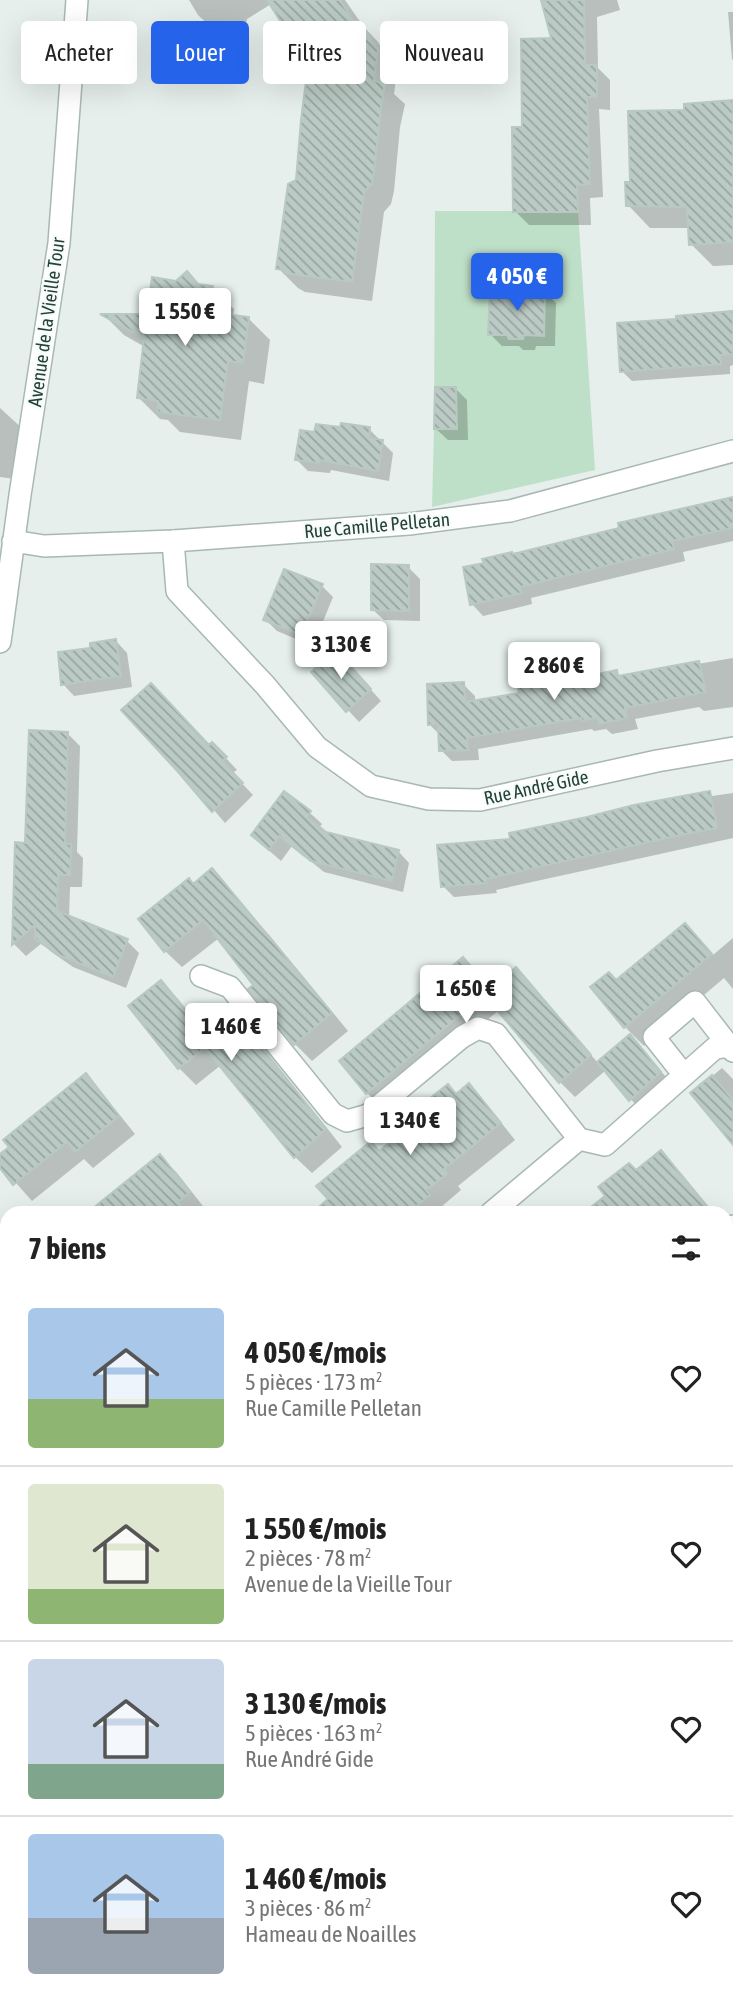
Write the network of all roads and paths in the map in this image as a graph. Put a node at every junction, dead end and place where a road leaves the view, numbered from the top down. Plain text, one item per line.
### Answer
1 (77, 0) edge
2 (733, 451) edge
3 (13, 541) junction
4 (173, 541) junction
5 (0, 642) edge
6 (733, 748) edge
7 (201, 976) dead end
8 (731, 1048) edge
9 (684, 1075) junction
10 (579, 1139) junction
11 (499, 1206) edge

1 - 3 street, Avenue de la Vieille Tour
2 - 4 street, Rue Camille Pelletan
3 - 4 street, Rue Camille Pelletan
3 - 5 street, Avenue de la Vieille Tour
4 - 6 street, Rue André Gide
7 - 10 street
8 - 9 street
8 - 9 street
9 - 10 street
10 - 11 street

